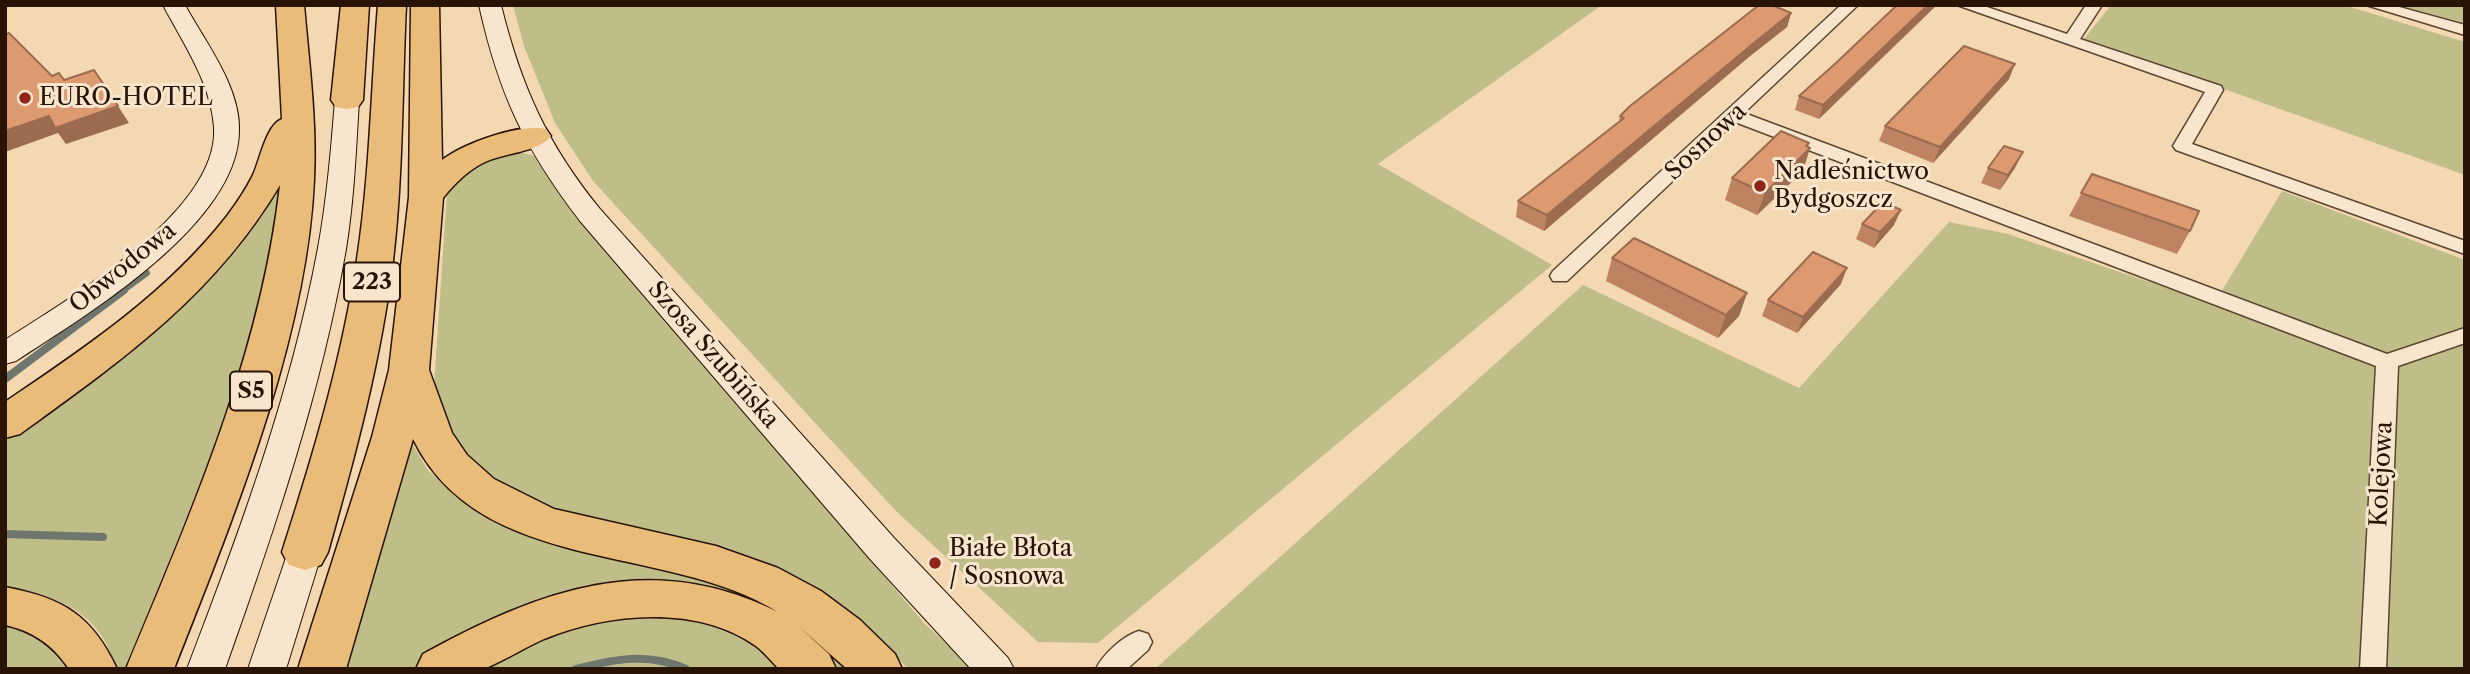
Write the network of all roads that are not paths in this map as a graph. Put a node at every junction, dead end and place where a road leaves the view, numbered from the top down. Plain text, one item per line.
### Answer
1 (174, 5) edge
2 (290, 5) edge
3 (355, 5) edge
4 (392, 5) edge
5 (425, 5) edge
6 (490, 5) edge
7 (1850, 5) edge
8 (1965, 5) edge
9 (2094, 5) edge
10 (2374, 5) edge
11 (2465, 30) edge
12 (2070, 41) junction
13 (347, 100) joint
14 (297, 101) junction
15 (1735, 116) junction
16 (535, 136) junction
17 (426, 197) junction
18 (2465, 247) edge
19 (1560, 276) dead end
20 (2465, 335) edge
21 (5, 354) edge
22 (2387, 362) junction
23 (409, 370) junction
24 (5, 424) edge
25 (305, 552) joint
26 (5, 606) edge
27 (1139, 642) dead end
28 (93, 669) edge
29 (150, 669) edge
30 (205, 669) edge
31 (267, 669) edge
32 (321, 669) edge
33 (440, 669) edge
34 (812, 669) edge
35 (878, 669) edge
36 (995, 669) edge
37 (1109, 669) edge
38 (2373, 669) edge

1 - 21 street, Obwodowa
2 - 14 highway, S5
3 - 13 highway, 223
4 - 25 highway, 223
5 - 17 highway
6 - 16 street, Szosa Szubińska
7 - 15 street, Sosnowa
8 - 12 street
9 - 12 street
10 - 11 street
12 - 18 street
13 - 30 street, 223
14 - 24 highway
14 - 29 highway, S5
15 - 19 street, Sosnowa
15 - 22 street
16 - 17 highway
16 - 36 street, Szosa Szubińska
17 - 23 highway
20 - 22 street
22 - 38 street, Kolejowa
23 - 32 highway
23 - 35 highway
25 - 31 street, 223
26 - 28 highway
27 - 37 street
33 - 34 highway

